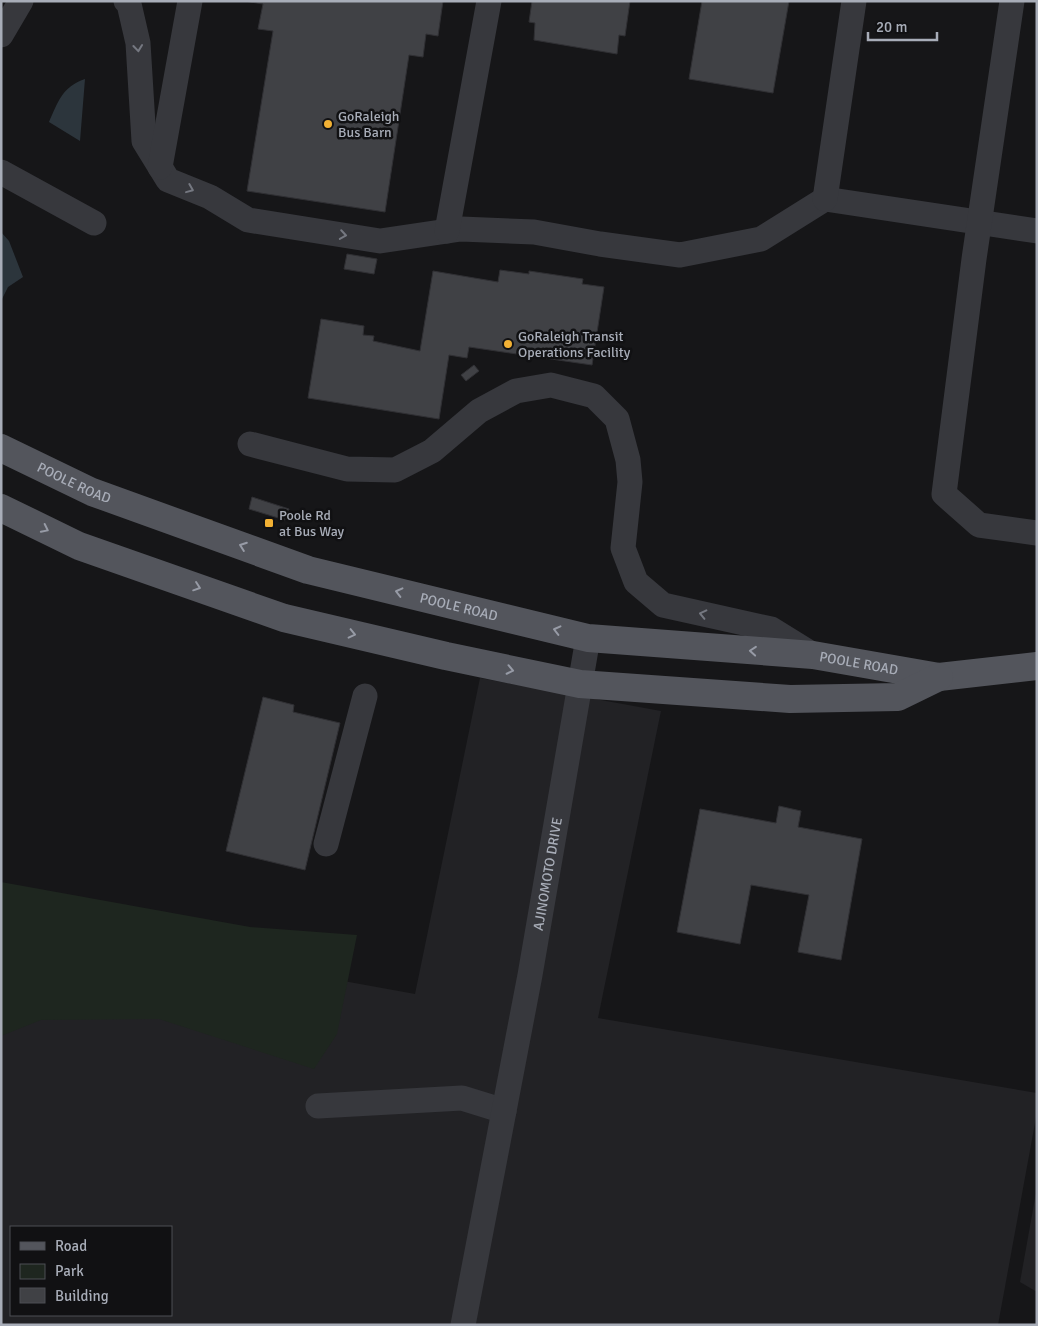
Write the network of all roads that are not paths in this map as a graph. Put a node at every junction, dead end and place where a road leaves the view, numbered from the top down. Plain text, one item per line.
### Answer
1 (21, 1) edge
2 (126, 1) edge
3 (190, 1) edge
4 (490, 1) edge
5 (854, 1) edge
6 (1012, 1) edge
7 (1, 35) edge
8 (160, 167) junction
9 (1, 172) edge
10 (825, 199) junction
11 (980, 221) junction
12 (94, 223) dead end
13 (448, 231) junction
14 (1037, 231) edge
15 (250, 444) dead end
16 (1, 448) edge
17 (1, 508) edge
18 (1037, 533) edge
19 (588, 638) junction
20 (812, 655) junction
21 (1037, 666) edge
22 (939, 677) junction
23 (580, 684) junction
24 (365, 696) dead end
25 (326, 844) dead end
26 (318, 1106) dead end
27 (504, 1111) junction
28 (463, 1325) edge

1 - 7 street
2 -> 8 street
3 - 8 street
4 - 13 street
5 - 10 street
6 - 11 street
8 -> 13 street
9 - 12 street
10 - 11 street
10 - 13 street
11 - 14 street
11 - 18 street
20 -> 15 street
19 -> 16 main road, POOLE ROAD
17 -> 23 main road, POOLE ROAD
20 -> 19 main road, POOLE ROAD
19 - 23 street, AJINOMOTO DRIVE
20 - 22 main road, POOLE ROAD
21 - 22 main road, POOLE ROAD
22 - 23 main road, POOLE ROAD
23 - 27 street, AJINOMOTO DRIVE
24 - 25 street
26 - 27 street
27 - 28 street, AJINOMOTO DRIVE

